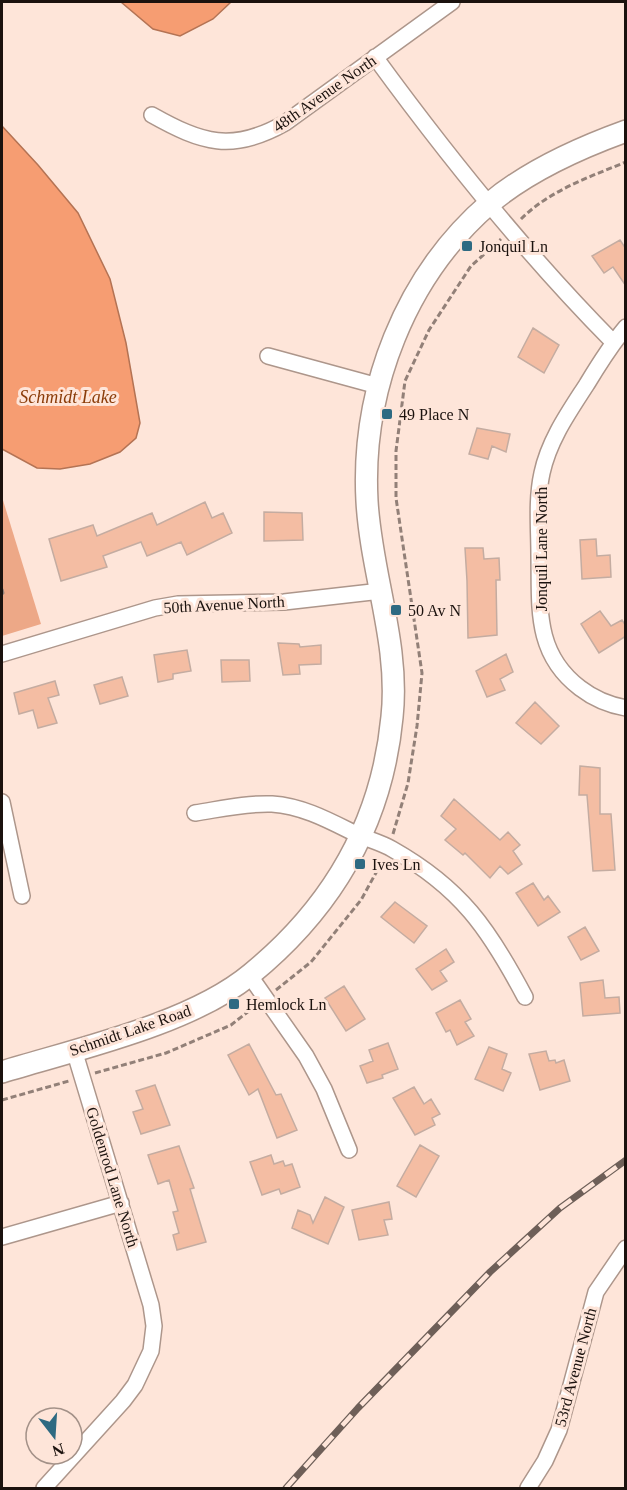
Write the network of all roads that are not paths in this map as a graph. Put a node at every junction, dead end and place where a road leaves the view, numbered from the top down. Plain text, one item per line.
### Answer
1 (452, 2) edge
2 (375, 57) junction
3 (152, 115) dead end
4 (626, 131) edge
5 (490, 204) junction
6 (626, 327) edge
7 (614, 342) junction
8 (268, 356) dead end
9 (378, 386) junction
10 (381, 591) junction
11 (2, 654) edge
12 (626, 708) edge
13 (2, 802) edge
14 (195, 813) dead end
15 (360, 836) junction
16 (22, 896) dead end
17 (250, 976) junction
18 (525, 997) dead end
19 (74, 1050) junction
20 (2, 1072) edge
21 (349, 1150) dead end
22 (121, 1203) junction
23 (2, 1237) edge
24 (626, 1248) edge
25 (44, 1488) edge
26 (528, 1488) edge

1 - 2 street, 48th Avenue North
2 - 3 street, 48th Avenue North
2 - 5 street
4 - 5 street, Schmidt Lake Road
5 - 7 street
5 - 9 street, Schmidt Lake Road
6 - 7 street
7 - 12 street, Jonquil Lane North
8 - 9 street
9 - 10 street, Schmidt Lake Road
10 - 11 street, 50th Avenue North
10 - 15 street, Schmidt Lake Road
13 - 16 street
14 - 15 street
15 - 17 street, Schmidt Lake Road
15 - 18 street
17 - 19 street, Schmidt Lake Road
17 - 21 street
19 - 20 street, Schmidt Lake Road
19 - 22 street, Goldenrod Lane North
22 - 23 street
22 - 25 street, Goldenrod Lane North
24 - 26 street, 53rd Avenue North

